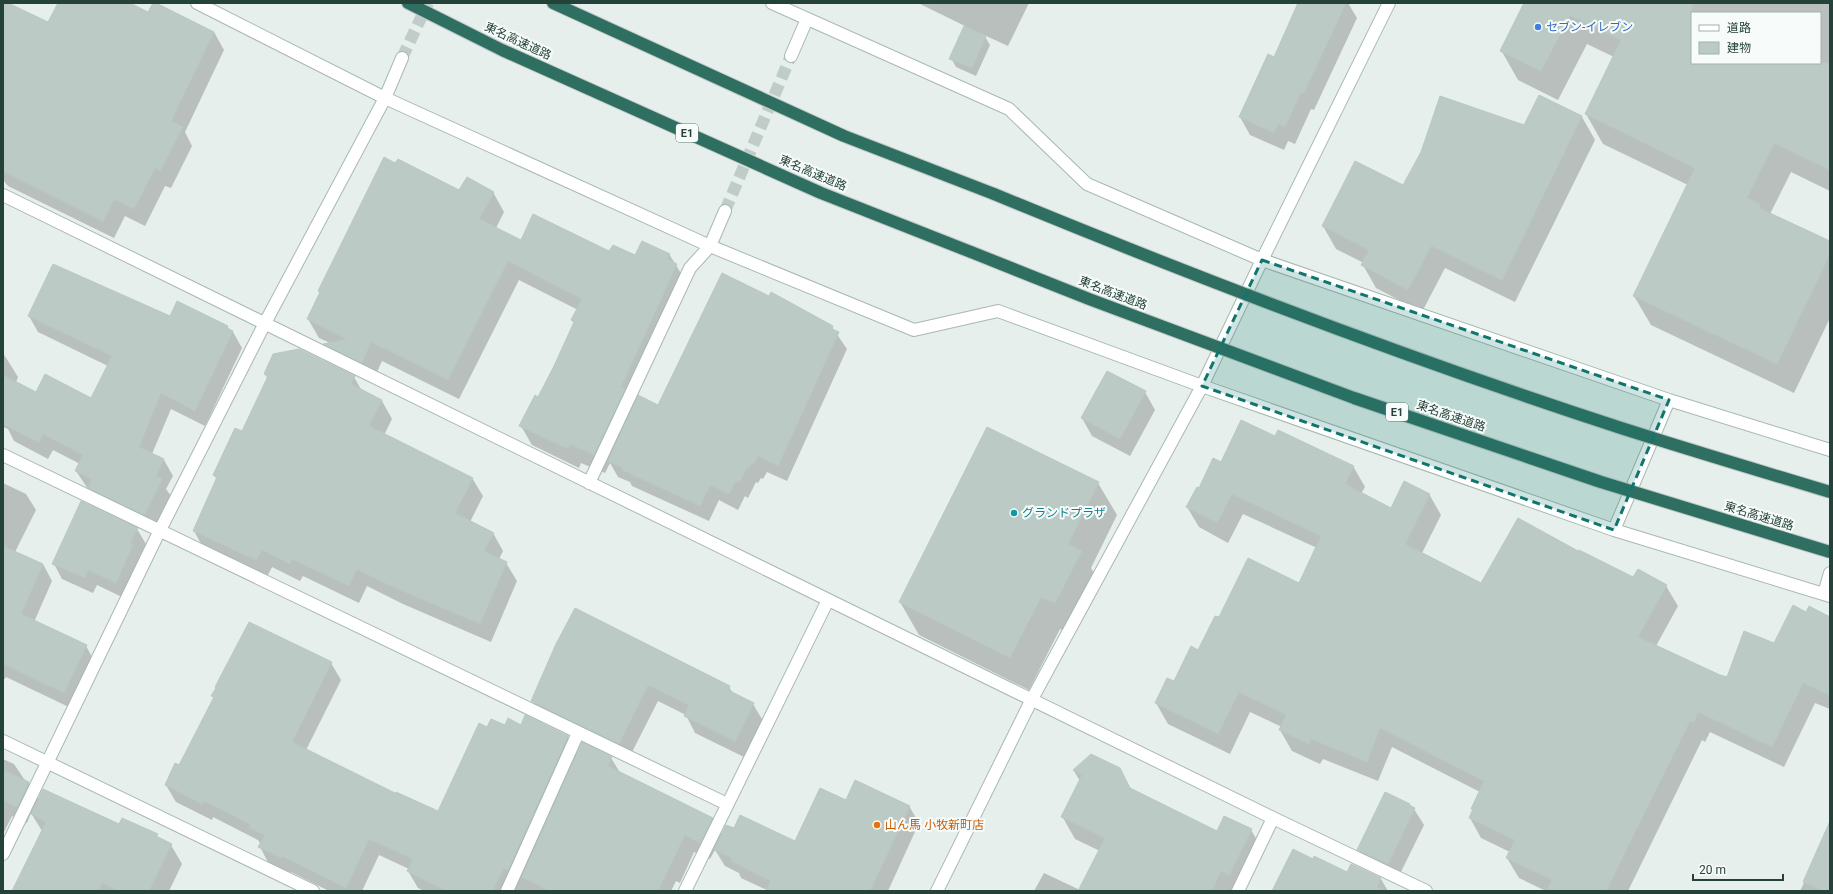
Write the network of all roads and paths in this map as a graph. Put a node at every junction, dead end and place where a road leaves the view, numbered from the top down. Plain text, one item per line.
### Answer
1 (197, 3) edge
2 (408, 3) edge
3 (553, 3) edge
4 (772, 3) edge
5 (1389, 3) edge
6 (807, 19) junction
7 (791, 56) tunnel mouth
8 (402, 58) tunnel mouth
9 (385, 98) junction
10 (3, 195) edge
11 (725, 211) tunnel mouth
12 (710, 246) junction
13 (1262, 260) junction
14 (265, 324) junction
15 (1202, 386) junction
16 (1669, 400) junction
17 (1830, 450) edge
18 (3, 455) edge
19 (589, 483) junction
20 (1830, 492) edge
21 (1614, 530) junction
22 (159, 532) junction
23 (1830, 552) edge
24 (1830, 573) edge
25 (1827, 595) edge
26 (828, 600) junction
27 (1032, 699) junction
28 (578, 733) junction
29 (3, 741) edge
30 (47, 763) junction
31 (727, 804) junction
32 (1273, 818) junction
33 (3, 854) edge
34 (313, 891) edge
35 (507, 891) edge
36 (685, 891) edge
37 (937, 891) edge
38 (1238, 891) edge
39 (1426, 891) edge

1 - 9 street
2 - 23 highway, 東名高速道路 / E1, bridge
3 - 20 highway, bridge
4 - 6 street
5 - 13 street
6 - 7 street
6 - 13 street
8 - 9 street
9 - 12 street
9 - 14 street
10 - 14 street
11 - 12 street
12 - 15 street
12 - 19 street
13 - 15 street
13 - 16 street
14 - 19 street
14 - 22 street
15 - 21 street
15 - 27 street
16 - 17 street
16 - 21 street
18 - 22 street
19 - 26 street
21 - 25 street
22 - 28 street
22 - 30 street
24 - 25 street
26 - 27 street
26 - 31 street
27 - 32 street
27 - 37 street
28 - 31 street
28 - 35 street
29 - 30 street
30 - 33 street
30 - 34 street
31 - 36 street
32 - 38 street
32 - 39 street

